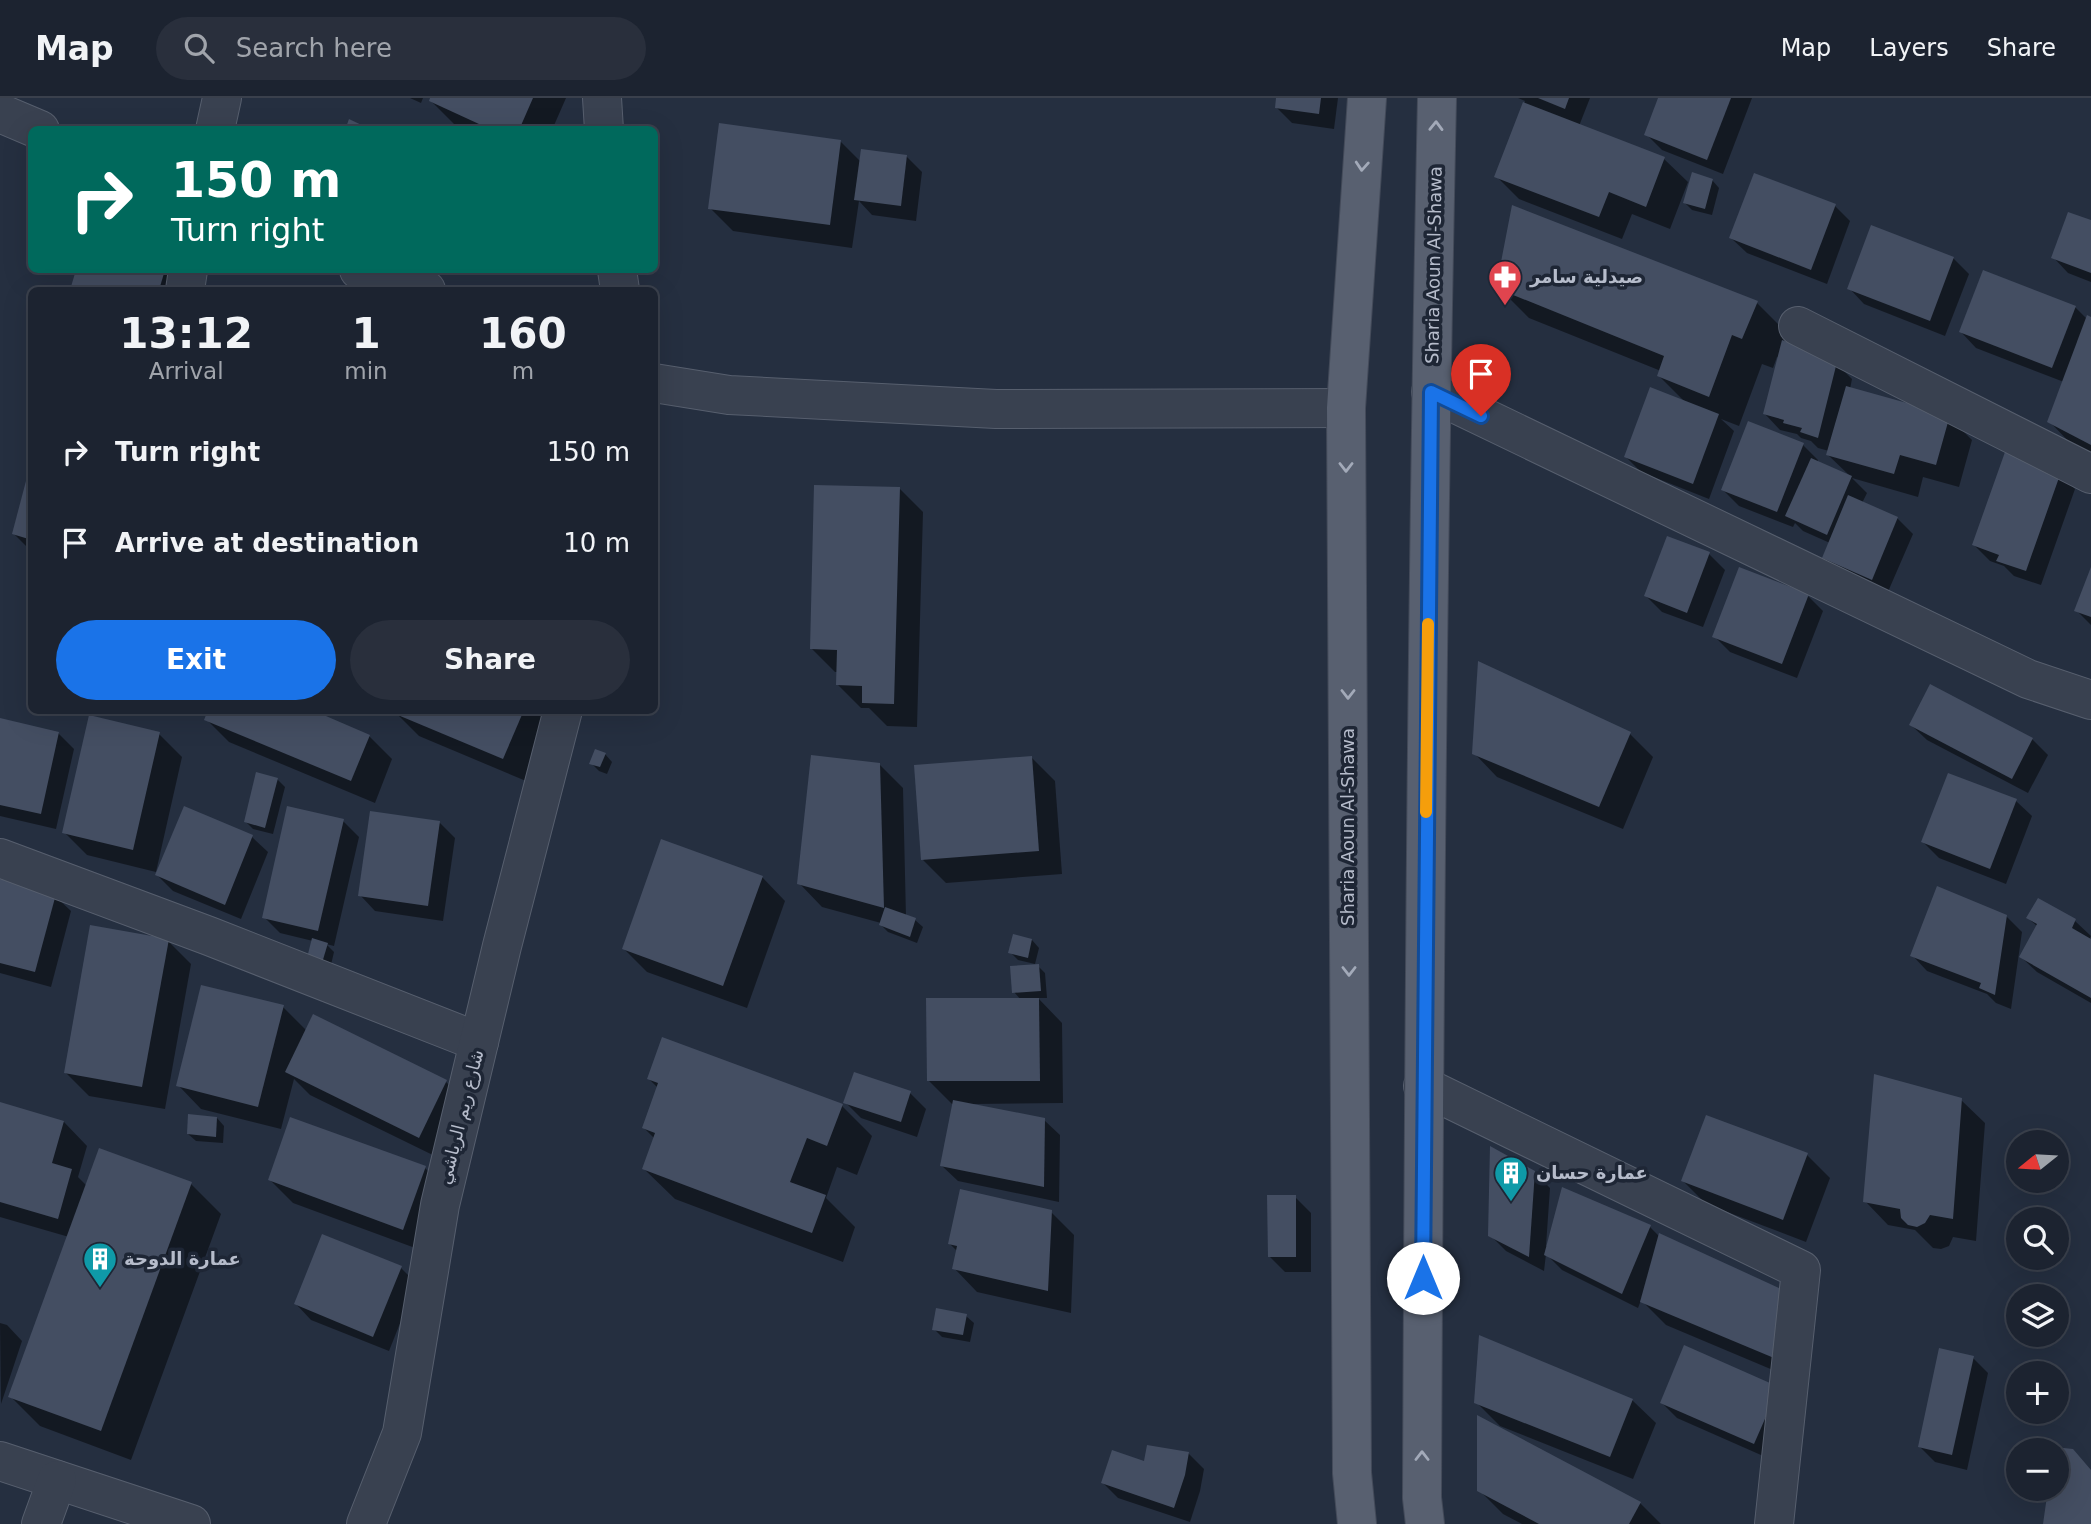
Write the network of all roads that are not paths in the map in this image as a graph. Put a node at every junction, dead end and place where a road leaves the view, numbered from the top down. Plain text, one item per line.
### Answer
1 (222, 98) edge
2 (602, 98) edge
3 (1367, 98) edge
4 (1437, 98) edge
5 (0, 113) edge
6 (31, 126) edge
7 (216, 126) edge
8 (604, 126) edge
9 (369, 273) edge
10 (416, 287) edge
11 (1797, 326) dead end
12 (658, 384) edge
13 (1431, 392) junction
14 (1346, 408) junction
15 (2091, 474) edge
16 (2091, 700) edge
17 (562, 714) edge
18 (0, 858) edge
19 (479, 1042) junction
20 (1423, 1086) junction
21 (0, 1461) edge
22 (1352, 1473) junction
23 (57, 1480) junction
24 (41, 1524) edge
25 (191, 1524) edge
26 (366, 1524) edge
27 (1344, 1524) edge
28 (1357, 1524) edge
29 (1425, 1524) edge
30 (1774, 1524) edge

1 - 7 street
2 - 8 street
3 -> 14 main road, Sharia Aoun Al-Shawa
13 -> 4 main road, Sharia Aoun Al-Shawa
5 - 6 street
9 - 10 street
11 - 15 street
12 - 14 street
13 - 16 street
13 - 20 main road, Sharia Aoun Al-Shawa
14 -> 22 main road, Sharia Aoun Al-Shawa
17 - 19 street, شارع ريم الرياشي
18 - 19 street
19 - 26 street, شارع ريم الرياشي
29 -> 20 main road, Sharia Aoun Al-Shawa
20 - 30 street
21 - 23 street
22 - 27 main road, Sharia Aoun Al-Shawa
22 - 28 main road, Sharia Aoun Al-Shawa
23 - 24 street
23 - 25 street

